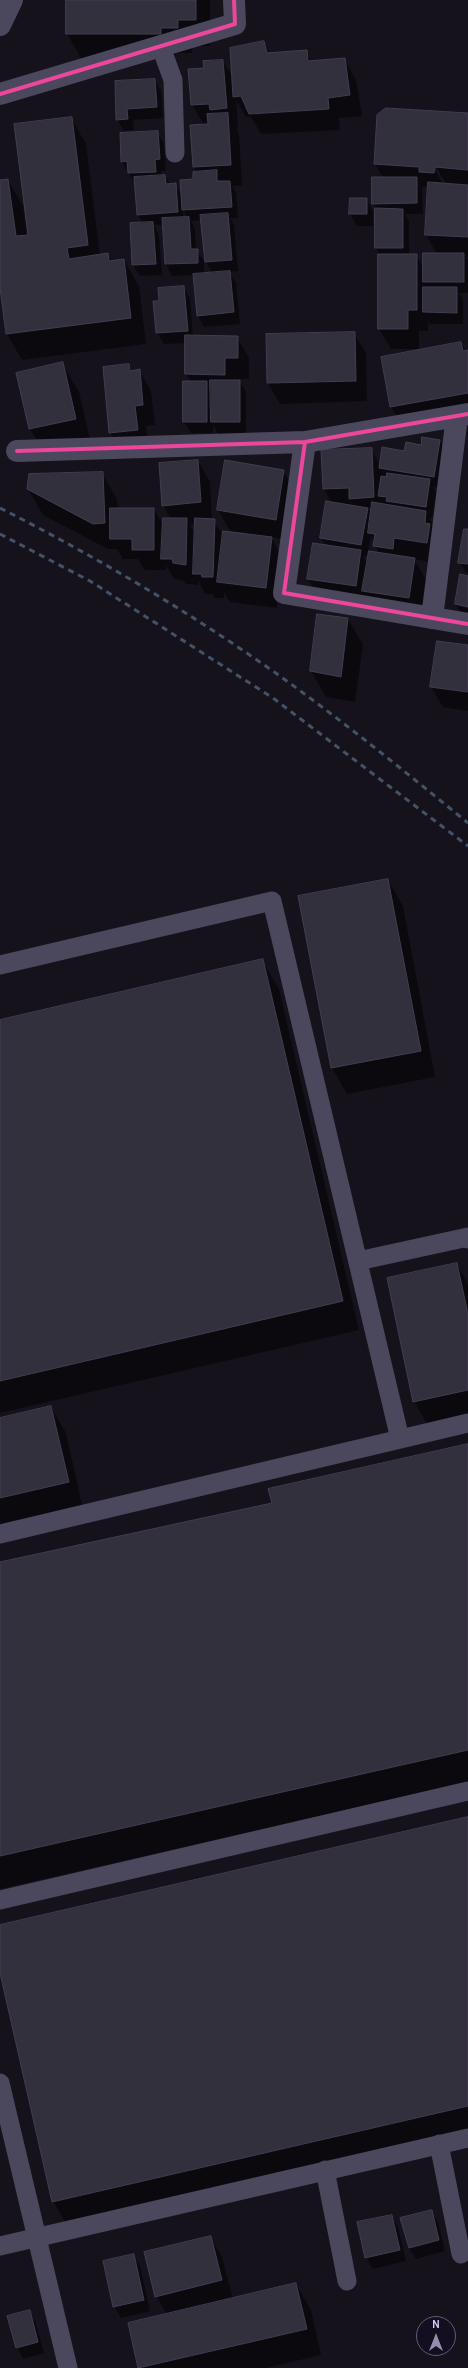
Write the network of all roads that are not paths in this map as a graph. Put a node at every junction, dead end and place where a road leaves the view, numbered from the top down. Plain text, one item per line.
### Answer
1 (12, 0) edge
2 (234, 0) edge
3 (0, 25) edge
4 (161, 47) junction
5 (0, 94) edge
6 (175, 153) dead end
7 (463, 415) edge
8 (306, 442) junction
9 (17, 451) dead end
10 (432, 618) junction
11 (468, 624) edge
12 (0, 965) edge
13 (468, 1239) edge
14 (358, 1261) junction
15 (468, 1422) edge
16 (400, 1439) junction
17 (0, 1534) edge
18 (468, 1791) edge
19 (0, 1900) edge
20 (0, 2083) edge
21 (468, 2138) edge
22 (439, 2144) junction
23 (325, 2170) junction
24 (37, 2238) junction
25 (0, 2246) edge
26 (461, 2254) dead end
27 (347, 2281) dead end
28 (68, 2368) edge

1 - 3 street
2 - 4 street
4 - 5 street
4 - 6 lane
7 - 8 street
7 - 10 street
8 - 9 street
8 - 10 street
10 - 11 street
12 - 14 lane
13 - 14 lane
14 - 16 lane
15 - 16 lane
16 - 17 lane
18 - 19 lane
20 - 24 lane
21 - 22 lane
22 - 23 lane
22 - 26 lane
23 - 24 lane
23 - 27 lane
24 - 25 lane
24 - 28 lane

